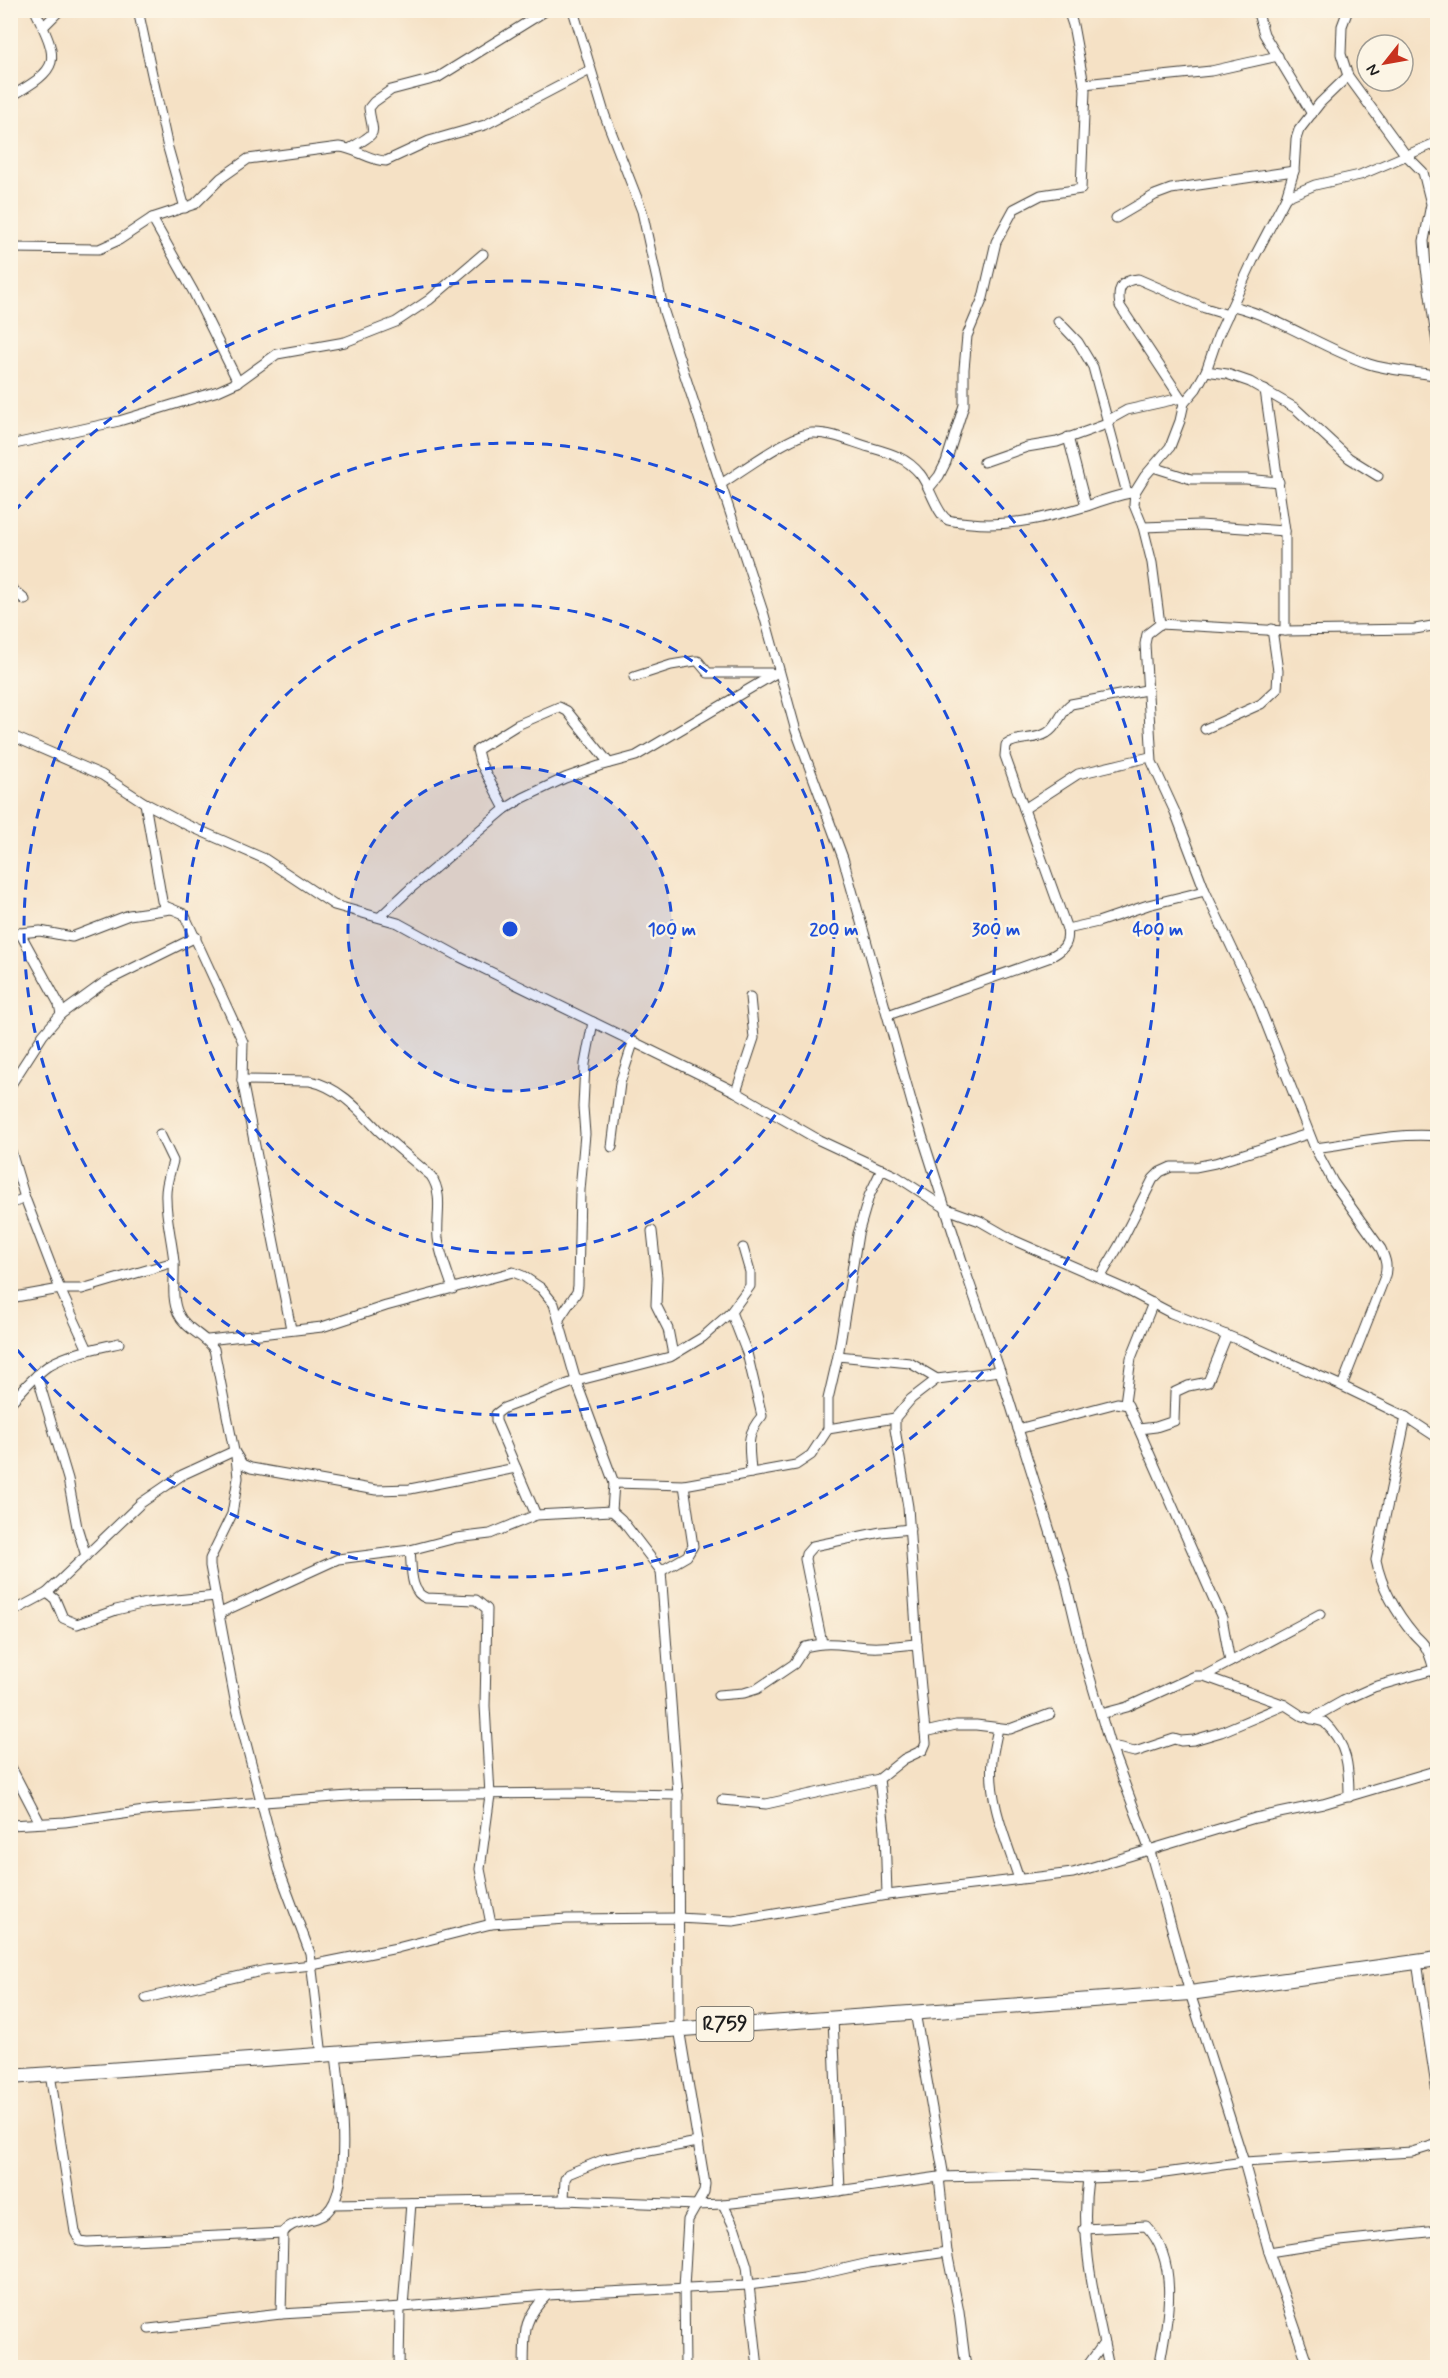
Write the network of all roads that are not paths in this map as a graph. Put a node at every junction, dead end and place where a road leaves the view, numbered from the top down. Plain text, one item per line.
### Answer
1 (35, 10) edge
2 (60, 10) edge
3 (138, 10) edge
4 (547, 10) edge
5 (573, 10) edge
6 (1068, 10) edge
7 (1257, 10) edge
8 (1348, 10) edge
9 (43, 27) junction
10 (1278, 57) junction
11 (590, 70) junction
12 (1348, 76) junction
13 (1084, 84) junction
14 (10, 97) edge
15 (1312, 114) junction
16 (1437, 142) edge
17 (351, 148) junction
18 (1406, 154) junction
19 (1294, 171) junction
20 (1286, 197) junction
21 (185, 208) junction
22 (152, 218) junction
23 (1116, 218) dead end
24 (10, 248) edge
25 (483, 254) dead end
26 (1231, 310) junction
27 (1058, 321) dead end
28 (1437, 350) edge
29 (1206, 371) junction
30 (1437, 376) edge
31 (238, 382) junction
32 (1265, 390) junction
33 (1182, 400) junction
34 (1107, 423) junction
35 (1068, 437) junction
36 (10, 445) edge
37 (984, 462) dead end
38 (1153, 467) junction
39 (1378, 476) dead end
40 (1279, 482) junction
41 (721, 484) junction
42 (929, 488) junction
43 (1131, 493) junction
44 (1086, 506) junction
45 (1143, 527) junction
46 (1285, 531) junction
47 (10, 587) edge
48 (25, 600) dead end
49 (1160, 624) junction
50 (1437, 625) edge
51 (1272, 629) junction
52 (1285, 631) junction
53 (776, 672) junction
54 (634, 677) dead end
55 (1146, 690) junction
56 (1205, 729) dead end
57 (10, 735) edge
58 (1150, 758) junction
59 (609, 763) junction
60 (145, 803) junction
61 (505, 809) junction
62 (1024, 809) junction
63 (1205, 891) junction
64 (173, 909) junction
65 (380, 917) junction
66 (1068, 929) junction
67 (15, 934) edge
68 (196, 937) junction
69 (750, 997) dead end
70 (61, 1014) junction
71 (888, 1016) junction
72 (593, 1022) junction
73 (633, 1043) junction
74 (242, 1080) junction
75 (10, 1086) edge
76 (736, 1092) junction
77 (160, 1134) dead end
78 (1308, 1134) junction
79 (1437, 1136) edge
80 (612, 1147) dead end
81 (10, 1148) edge
82 (1315, 1148) junction
83 (882, 1169) junction
84 (25, 1198) junction
85 (10, 1204) edge
86 (947, 1209) junction
87 (652, 1231) dead end
88 (743, 1248) dead end
89 (174, 1262) junction
90 (1100, 1278) junction
91 (60, 1289) junction
92 (453, 1289) junction
93 (10, 1298) edge
94 (1152, 1303) junction
95 (731, 1312) junction
96 (559, 1319) junction
97 (291, 1329) junction
98 (1227, 1335) junction
99 (208, 1340) junction
100 (118, 1342) dead end
101 (88, 1350) junction
102 (673, 1355) junction
103 (838, 1356) junction
104 (1000, 1371) junction
105 (37, 1375) junction
106 (937, 1379) junction
107 (576, 1381) junction
108 (1342, 1386) junction
109 (10, 1403) edge
110 (1125, 1403) junction
111 (895, 1418) junction
112 (1406, 1418) junction
113 (828, 1429) junction
114 (1018, 1429) junction
115 (1139, 1429) junction
116 (1437, 1438) edge
117 (235, 1454) junction
118 (516, 1468) junction
119 (751, 1473) junction
120 (614, 1483) junction
121 (684, 1485) junction
122 (612, 1511) junction
123 (536, 1515) junction
124 (910, 1529) junction
125 (410, 1550) junction
126 (86, 1556) junction
127 (661, 1571) junction
128 (47, 1593) junction
129 (216, 1596) junction
130 (10, 1612) edge
131 (220, 1613) junction
132 (1320, 1614) dead end
133 (822, 1642) junction
134 (917, 1644) junction
135 (1230, 1662) junction
136 (1433, 1670) junction
137 (1204, 1676) junction
138 (1437, 1688) edge
139 (718, 1695) dead end
140 (1285, 1705) junction
141 (1050, 1714) dead end
142 (1101, 1714) junction
143 (1311, 1719) junction
144 (998, 1728) junction
145 (925, 1732) junction
146 (1112, 1747) junction
147 (10, 1765) edge
148 (1437, 1770) edge
149 (879, 1779) junction
150 (490, 1795) junction
151 (678, 1795) junction
152 (1349, 1797) junction
153 (722, 1800) dead end
154 (262, 1802) junction
155 (39, 1821) junction
156 (10, 1825) edge
157 (1149, 1851) junction
158 (1020, 1879) junction
159 (887, 1895) junction
160 (678, 1918) junction
161 (490, 1924) junction
162 (1437, 1959) edge
163 (1417, 1962) junction
164 (312, 1965) junction
165 (1190, 1992) junction
166 (146, 1998) dead end
167 (915, 2012) junction
168 (833, 2017) junction
169 (679, 2028) junction
170 (336, 2055) junction
171 (322, 2056) junction
172 (50, 2074) junction
173 (10, 2077) edge
174 (1437, 2098) edge
175 (698, 2142) junction
176 (1437, 2144) edge
177 (1244, 2162) junction
178 (942, 2177) junction
179 (1088, 2178) junction
180 (840, 2191) junction
181 (564, 2200) junction
182 (411, 2203) junction
183 (334, 2204) junction
184 (723, 2204) junction
185 (697, 2205) junction
186 (1084, 2229) junction
187 (1437, 2231) edge
188 (283, 2233) junction
189 (947, 2252) junction
190 (1269, 2252) junction
191 (748, 2284) junction
192 (684, 2287) junction
193 (547, 2295) junction
194 (401, 2307) junction
195 (281, 2314) junction
196 (149, 2330) dead end
197 (1104, 2343) junction
198 (399, 2367) edge
199 (524, 2367) edge
200 (685, 2367) edge
201 (758, 2367) edge
202 (966, 2367) edge
203 (1086, 2367) edge
204 (1109, 2367) edge
205 (1159, 2367) edge
206 (1309, 2367) edge

1 - 9 street
2 - 9 street
3 - 21 street
4 - 17 street
5 - 11 street
6 - 13 street
7 - 10 street
8 - 12 street
9 - 14 street
10 - 13 street
10 - 15 street
11 - 17 street
11 - 41 street
12 - 15 street
12 - 18 street
13 - 42 street
15 - 19 street
16 - 18 street
17 - 21 street
18 - 20 street
18 - 28 street
19 - 20 street
19 - 23 street
20 - 26 street
21 - 22 street
22 - 24 street
22 - 31 street
25 - 31 street
26 - 29 street
26 - 30 street
26 - 33 street
27 - 34 street
29 - 32 street
29 - 33 street
31 - 36 street
32 - 39 street
32 - 40 street
33 - 34 street
33 - 38 street
34 - 35 street
34 - 43 street
35 - 37 street
35 - 44 street
38 - 40 street
38 - 43 street
40 - 46 street
41 - 42 street
41 - 53 street
42 - 44 street
43 - 44 street
43 - 45 street
45 - 46 street
45 - 49 street
46 - 52 street
47 - 48 street
49 - 51 street
49 - 55 street
50 - 52 street
51 - 52 street
51 - 56 street
53 - 54 street
53 - 59 street
53 - 71 street
55 - 58 street
55 - 62 street
57 - 60 street
58 - 62 street
58 - 63 street
59 - 61 street
59 - 61 street
60 - 64 street
60 - 65 street
61 - 65 street
62 - 66 street
63 - 66 street
63 - 78 street
64 - 67 street
64 - 68 street
65 - 72 street
66 - 71 street
67 - 70 street
68 - 70 street
68 - 74 street
69 - 76 street
70 - 75 street
71 - 86 street
72 - 73 street
72 - 96 street
73 - 76 street
73 - 80 street
74 - 92 street
74 - 97 street
76 - 83 street
77 - 89 street
78 - 82 street
78 - 90 street
79 - 82 street
81 - 84 street
82 - 108 street
83 - 86 street
83 - 103 street
84 - 85 street
84 - 91 street
86 - 90 street
86 - 104 street
87 - 102 street
88 - 95 street
89 - 91 street
89 - 99 street
90 - 94 street
91 - 93 street
91 - 101 street
92 - 96 street
92 - 97 street
94 - 98 street
94 - 110 street
95 - 102 street
95 - 119 street
96 - 107 street
97 - 99 street
98 - 108 street
98 - 115 street
99 - 117 street
100 - 101 street
101 - 105 street
102 - 107 street
103 - 106 street
103 - 113 street
104 - 106 street
104 - 114 street
105 - 109 street
105 - 126 street
106 - 111 street
107 - 118 street
107 - 120 street
108 - 112 street
110 - 114 street
110 - 115 street
111 - 113 street
111 - 124 street
112 - 116 street
112 - 136 street
113 - 119 street
114 - 142 street
115 - 135 street
117 - 118 street
117 - 126 street
117 - 129 street
118 - 123 street
119 - 121 street
120 - 121 street
120 - 122 street
121 - 127 street
122 - 123 street
122 - 127 street
123 - 125 street
124 - 133 street
124 - 134 street
125 - 131 street
125 - 150 street
126 - 128 street
127 - 151 street
128 - 129 street
128 - 130 street
129 - 131 street
131 - 154 street
132 - 135 street
133 - 134 street
133 - 139 street
134 - 145 street
135 - 137 street
136 - 138 street
136 - 143 street
137 - 140 street
137 - 142 street
140 - 143 street
140 - 146 street
141 - 144 street
142 - 146 street
143 - 152 street
144 - 145 street
144 - 158 street
145 - 149 street
146 - 157 street
147 - 155 street
148 - 152 street
149 - 153 street
149 - 159 street
150 - 151 street
150 - 154 street
150 - 161 street
151 - 160 street
152 - 157 street
154 - 155 street
154 - 164 street
155 - 156 street
157 - 158 street
157 - 165 street
158 - 159 street
159 - 160 street
160 - 161 street
160 - 169 street
161 - 164 street
162 - 163 main road, R759
163 - 165 main road, R759
163 - 174 street
164 - 166 street
164 - 171 street
165 - 167 main road, R759
165 - 177 street
167 - 168 main road, R759
167 - 178 street
168 - 169 main road, R759
168 - 180 street
169 - 170 main road, R759
169 - 175 street
170 - 171 main road, R759
170 - 183 street
171 - 172 main road, R759
172 - 173 main road, R759
172 - 188 street
175 - 181 street
175 - 185 street
176 - 177 street
177 - 179 street
177 - 190 street
178 - 179 street
178 - 180 street
178 - 189 street
179 - 186 street
180 - 184 street
181 - 182 street
181 - 185 street
182 - 183 street
182 - 194 street
183 - 188 street
184 - 185 street
184 - 191 street
185 - 192 street
186 - 197 street
186 - 205 street
187 - 190 street
188 - 195 street
189 - 191 street
189 - 202 street
190 - 206 street
191 - 192 street
191 - 201 street
192 - 193 street
192 - 200 street
193 - 194 street
193 - 199 street
194 - 195 street
194 - 198 street
195 - 196 street
197 - 203 street
197 - 204 street

